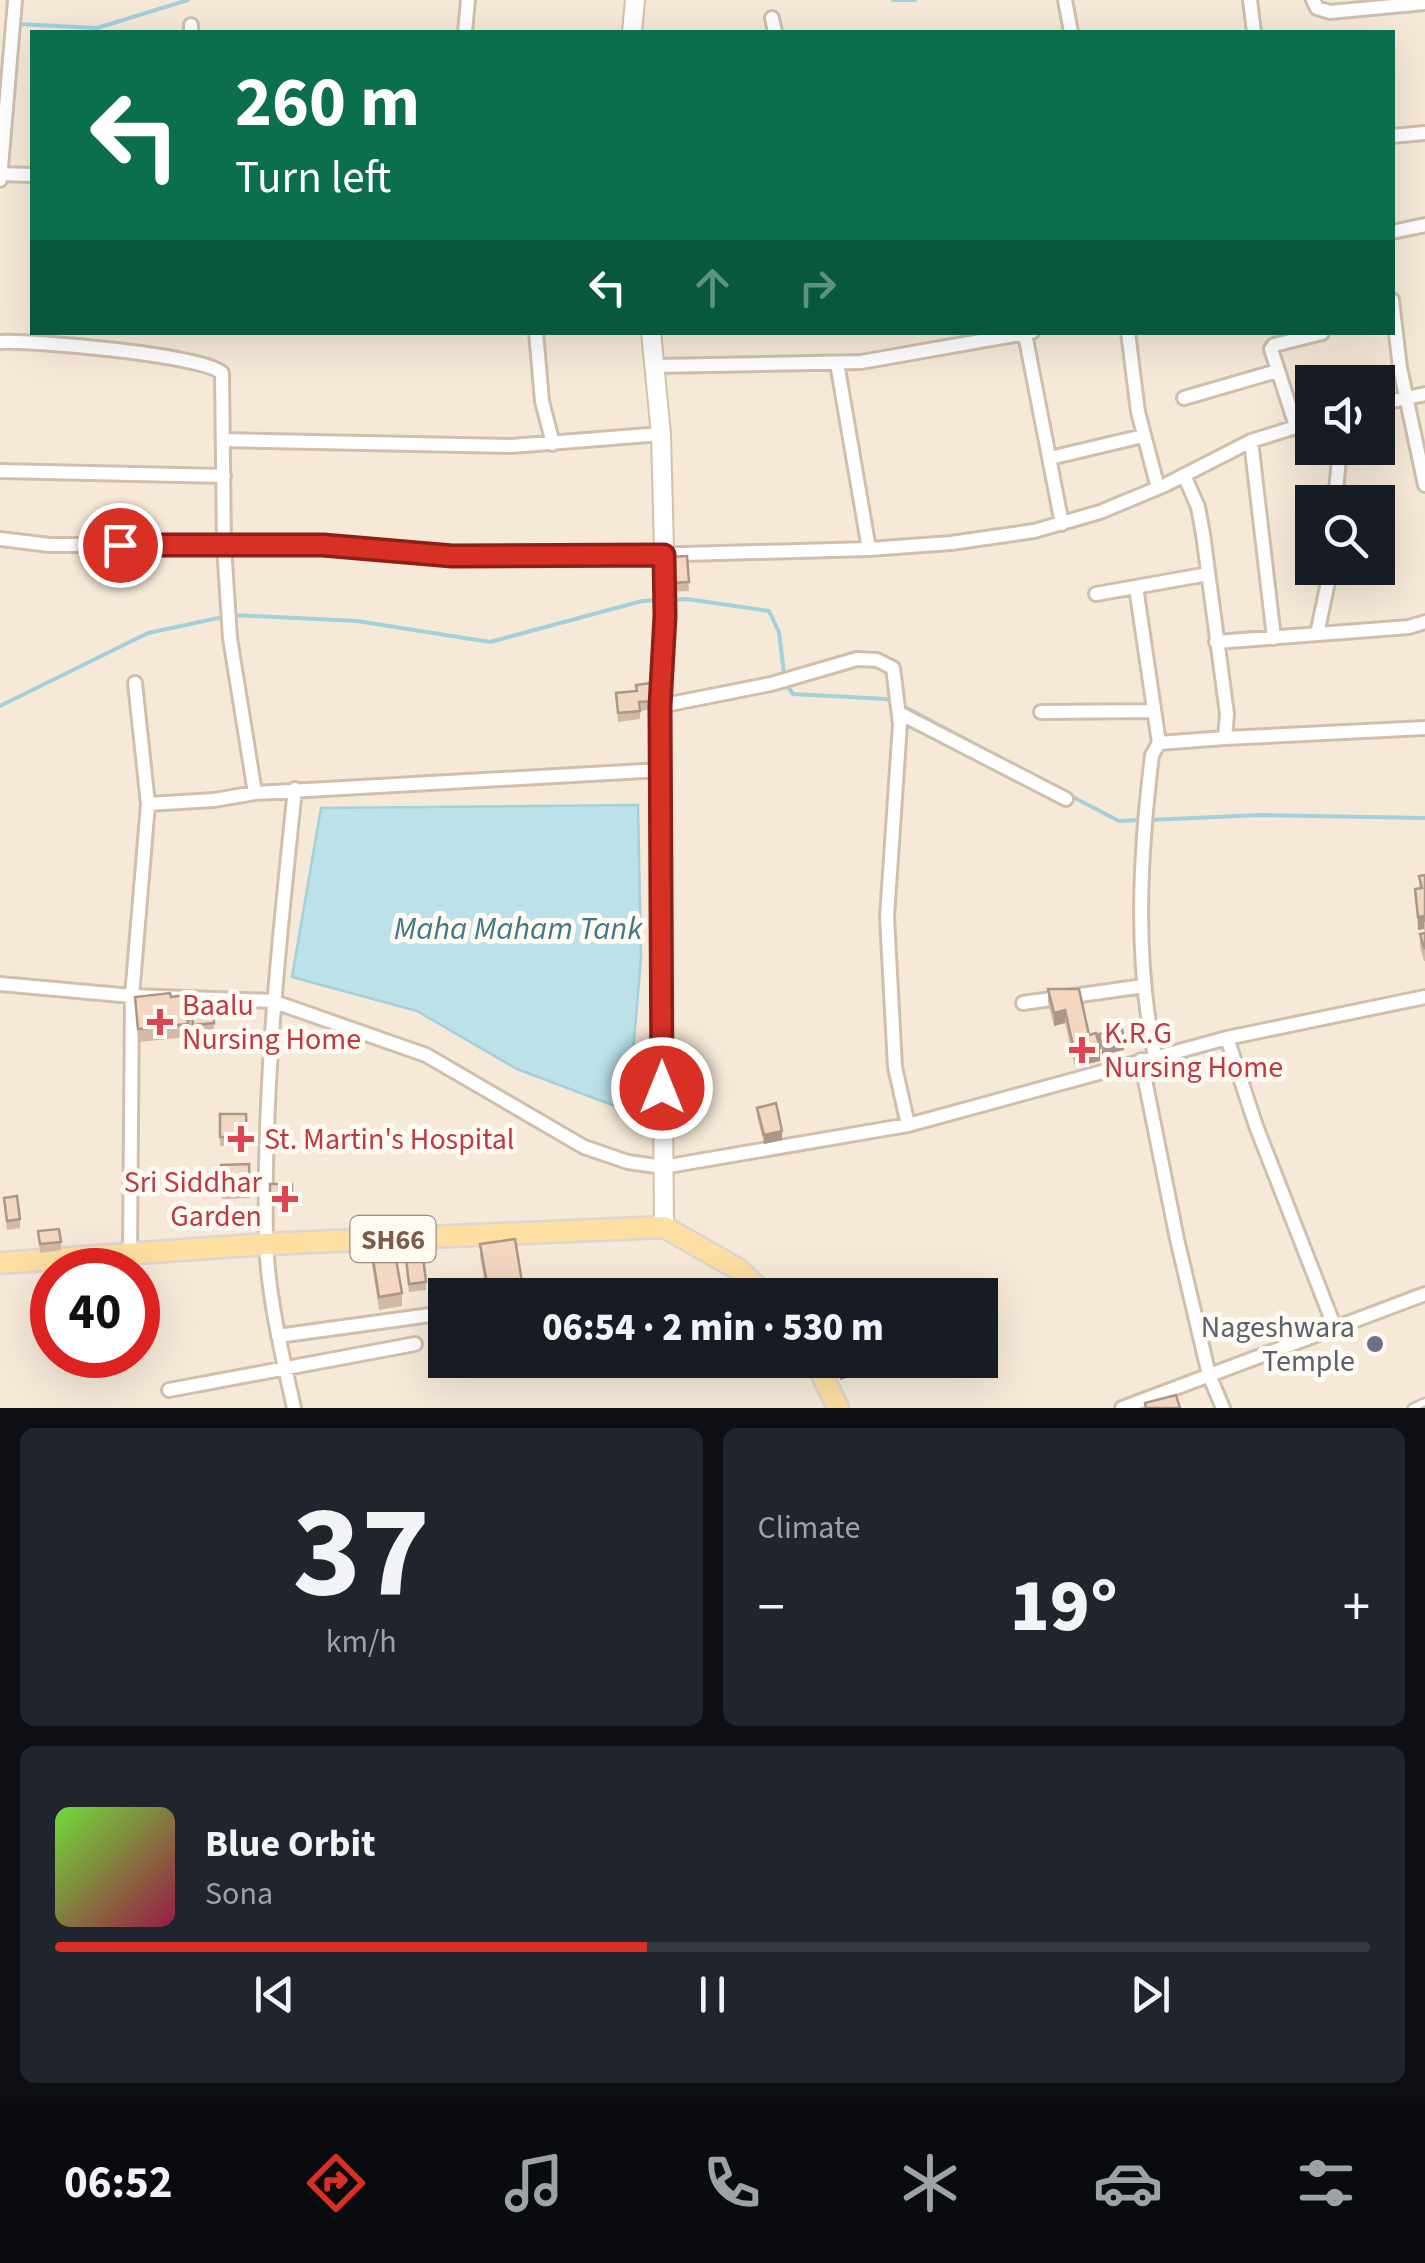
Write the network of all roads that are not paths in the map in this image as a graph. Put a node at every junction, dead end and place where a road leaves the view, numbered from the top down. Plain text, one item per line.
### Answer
1 (15, 0) edge
2 (468, 0) edge
3 (635, 0) edge
4 (1065, 0) edge
5 (1250, 0) edge
6 (1313, 0) edge
7 (1425, 3) edge
8 (772, 18) dead end
9 (465, 30) edge
10 (632, 30) edge
11 (775, 30) edge
12 (1071, 30) edge
13 (1254, 30) edge
14 (1425, 133) edge
15 (1395, 136) edge
16 (30, 175) edge
17 (0, 177) edge
18 (1425, 225) edge
19 (1395, 231) edge
20 (1395, 326) edge
21 (536, 335) edge
22 (651, 335) edge
23 (1018, 335) edge
24 (1029, 335) edge
25 (1128, 335) edge
26 (1314, 335) edge
27 (0, 342) edge
28 (838, 363) junction
29 (656, 366) junction
30 (1278, 371) junction
31 (1425, 394) edge
32 (1407, 397) junction
33 (1184, 398) dead end
34 (1395, 400) edge
35 (1295, 423) edge
36 (1295, 430) edge
37 (661, 434) junction
38 (1143, 436) junction
39 (224, 440) junction
40 (1252, 441) junction
41 (553, 444) junction
42 (1050, 458) junction
43 (0, 471) edge
44 (1184, 475) junction
45 (224, 476) junction
46 (1425, 485) edge
47 (1158, 488) junction
48 (1062, 524) junction
49 (0, 539) edge
50 (224, 546) junction
51 (869, 550) junction
52 (664, 555) junction
53 (1208, 574) junction
54 (1327, 585) edge
55 (1136, 587) junction
56 (1096, 594) dead end
57 (1425, 622) edge
58 (1318, 634) junction
59 (1274, 638) junction
60 (1216, 642) junction
61 (136, 683) dead end
62 (660, 706) junction
63 (1154, 711) junction
64 (1041, 712) dead end
65 (900, 718) junction
66 (1425, 728) edge
67 (1225, 738) junction
68 (1159, 743) junction
69 (662, 770) junction
70 (294, 790) junction
71 (255, 794) junction
72 (1066, 799) dead end
73 (148, 804) junction
74 (0, 984) edge
75 (1144, 986) junction
76 (132, 996) junction
77 (1425, 998) edge
78 (272, 1001) junction
79 (1023, 1002) dead end
80 (1227, 1038) junction
81 (1148, 1058) junction
82 (908, 1125) junction
83 (663, 1167) junction
84 (664, 1227) junction
85 (266, 1244) junction
86 (130, 1248) edge
87 (160, 1252) edge
88 (30, 1261) edge
89 (0, 1263) edge
90 (747, 1278) edge
91 (1425, 1294) edge
92 (428, 1315) edge
93 (1335, 1328) junction
94 (278, 1336) junction
95 (415, 1344) dead end
96 (285, 1368) junction
97 (1209, 1375) junction
98 (824, 1378) edge
99 (169, 1390) dead end
100 (1425, 1402) edge
101 (294, 1408) edge
102 (838, 1408) edge
103 (1122, 1408) edge
104 (1223, 1408) edge
105 (1412, 1408) edge

1 - 17 street
2 - 9 street
3 - 10 street
4 - 12 street
5 - 13 street
6 - 7 street
8 - 11 street
14 - 15 street
16 - 17 street
18 - 19 street
20 - 32 street
21 - 41 street
22 - 29 street
23 - 28 street
24 - 42 street
25 - 38 street
26 - 30 street
27 - 39 street
28 - 29 street
28 - 51 street
29 - 37 street
30 - 33 street
30 - 35 street
31 - 32 street
32 - 34 street
32 - 46 street
36 - 40 street
37 - 41 street
37 - 52 street
38 - 42 street
38 - 47 street
39 - 41 street
39 - 45 street
40 - 44 street
40 - 59 street
42 - 48 street
43 - 45 street
44 - 47 street
44 - 53 street
45 - 50 street
47 - 48 street
48 - 51 street
49 - 50 street
50 - 52 street
50 - 71 street
51 - 52 street
52 - 62 street
53 - 55 street
53 - 60 street
54 - 58 street
55 - 56 street
55 - 63 street
57 - 58 street
58 - 59 street
59 - 60 street
60 - 67 street
61 - 73 street
62 - 65 street
62 - 69 street
63 - 64 street
63 - 68 street
65 - 72 street
65 - 82 street
66 - 67 street
67 - 68 street
68 - 75 street
69 - 70 street
69 - 83 street
70 - 71 street
70 - 78 street
71 - 73 street
73 - 76 street
74 - 76 street
75 - 79 street
75 - 81 street
76 - 78 street
76 - 86 street
77 - 80 street
78 - 83 street
78 - 85 street
80 - 81 street
80 - 93 street
81 - 82 street
81 - 97 street
82 - 83 street
83 - 84 street
84 - 85 main road, SH66
84 - 90 main road
85 - 87 main road, SH66
85 - 94 street
88 - 89 main road, SH66
91 - 93 street
92 - 94 street
93 - 97 street
94 - 96 street
95 - 96 street
96 - 99 street
96 - 101 street
97 - 103 street
97 - 104 street
98 - 102 main road
100 - 105 lane

